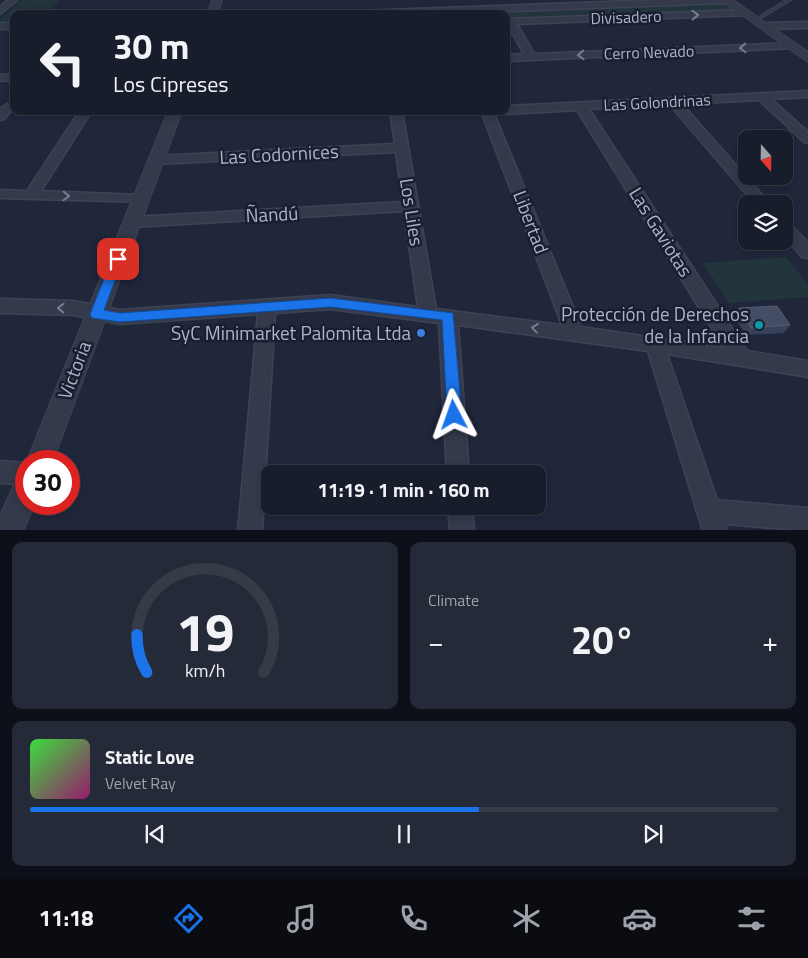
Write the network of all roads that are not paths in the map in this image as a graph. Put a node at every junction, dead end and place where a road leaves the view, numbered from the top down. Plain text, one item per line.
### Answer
1 (13, 0) edge
2 (726, 0) edge
3 (789, 0) edge
4 (660, 1) edge
5 (466, 10) edge
6 (0, 11) edge
7 (745, 13) junction
8 (510, 22) edge
9 (760, 23) junction
10 (808, 24) edge
11 (510, 25) edge
12 (792, 46) junction
13 (531, 57) junction
14 (510, 58) edge
15 (808, 58) edge
16 (808, 94) edge
17 (761, 96) junction
18 (673, 101) junction
19 (581, 106) junction
20 (510, 110) edge
21 (83, 115) edge
22 (173, 115) edge
23 (397, 115) edge
24 (489, 115) edge
25 (808, 138) edge
26 (402, 148) junction
27 (156, 160) junction
28 (0, 194) edge
29 (32, 195) junction
30 (755, 195) edge
31 (142, 198) junction
32 (411, 206) junction
33 (132, 222) junction
34 (793, 237) edge
35 (808, 253) edge
36 (0, 306) edge
37 (267, 306) junction
38 (96, 314) junction
39 (428, 314) junction
40 (448, 316) junction
41 (574, 333) junction
42 (655, 344) junction
43 (741, 358) junction
44 (808, 369) edge
45 (43, 450) edge
46 (457, 465) edge
47 (0, 472) edge
48 (15, 473) edge
49 (15, 515) edge
50 (461, 515) edge
51 (808, 520) edge
52 (712, 521) edge
53 (8, 530) edge
54 (250, 530) edge
55 (462, 530) edge

1 - 6 street
2 - 4 street, Divisadero
2 - 7 street
3 - 9 lane
4 - 5 street, Divisadero
8 -> 7 street, Divisadero
7 - 9 street
9 - 10 street
9 - 12 street
11 - 13 street
12 -> 13 street, Cerro Nevado
12 - 15 street
13 - 14 street, Cerro Nevado
16 - 17 street, Las Golondrinas
17 - 18 street, Las Golondrinas
17 - 25 street
18 - 19 street, Las Golondrinas
18 - 30 street
19 - 20 street, Las Golondrinas
19 - 43 street, Las Gaviotas
21 - 29 street
22 - 27 street, Victoria
23 - 26 street, Los Liles
24 - 41 street, Libertad
26 - 27 street, Las Codornices
26 - 32 street, Los Liles
27 - 31 street, Victoria
28 - 29 street
29 -> 31 street
31 - 33 street, Victoria
32 - 33 street, Ñandú
32 - 39 street, Los Liles
33 - 38 street, Victoria
34 - 35 street
38 -> 36 street
37 - 38 street
37 - 39 street
37 - 54 street
38 - 45 street, Victoria
39 - 40 street
41 -> 40 street
40 - 46 street
41 - 42 street
42 - 43 street
42 - 52 street
43 - 44 street
47 - 48 street
49 - 53 street
50 - 55 street
51 - 52 street

